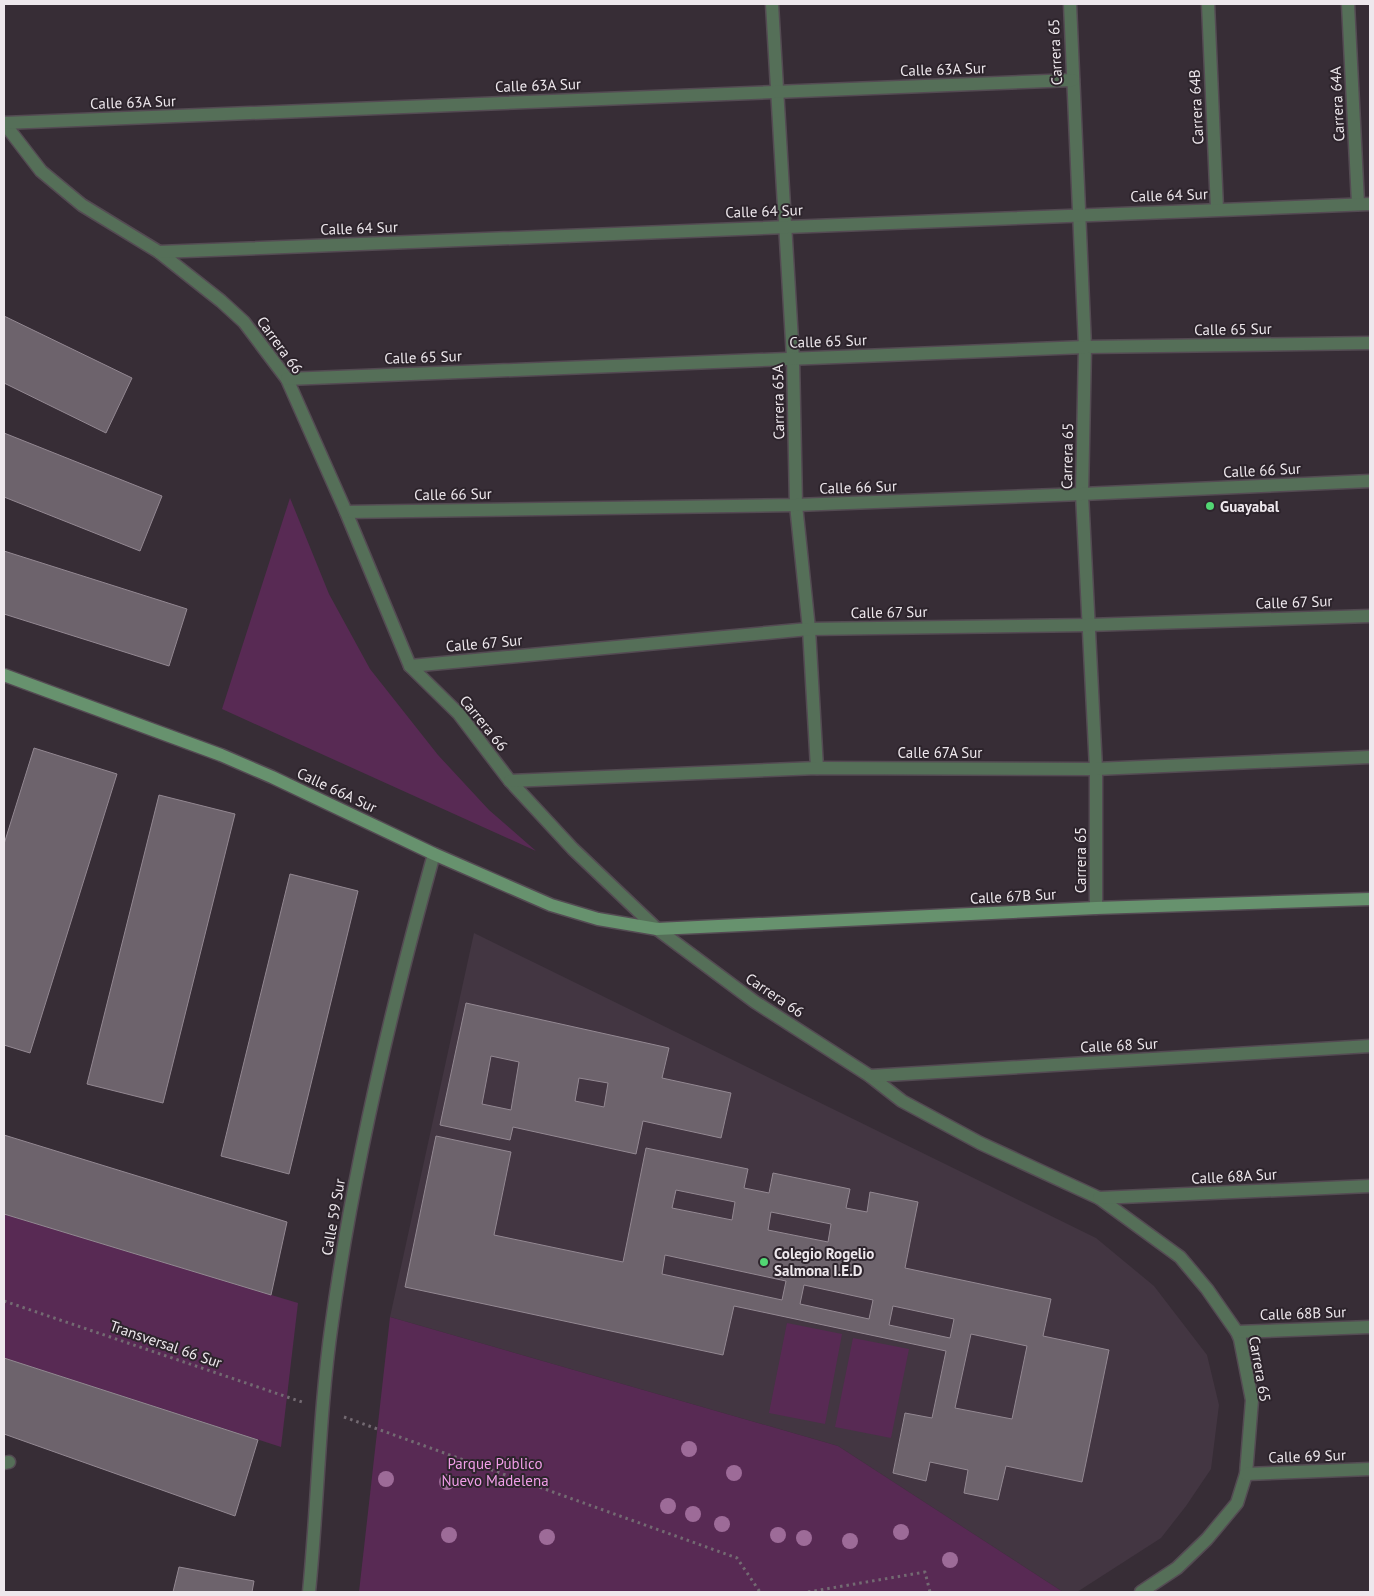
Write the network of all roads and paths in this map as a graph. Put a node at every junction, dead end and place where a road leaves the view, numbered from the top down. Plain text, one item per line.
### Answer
1 (772, 4) edge
2 (1070, 4) edge
3 (1208, 4) edge
4 (1348, 4) edge
5 (1073, 80) junction
6 (777, 92) junction
7 (4, 123) edge
8 (1364, 204) edge
9 (1217, 209) junction
10 (1079, 214) junction
11 (785, 226) junction
12 (159, 252) junction
13 (1370, 343) edge
14 (1085, 346) junction
15 (793, 358) junction
16 (287, 379) junction
17 (1370, 481) edge
18 (1082, 494) junction
19 (796, 505) junction
20 (346, 512) junction
21 (1370, 616) edge
22 (1088, 625) junction
23 (808, 629) junction
24 (410, 666) junction
25 (4, 675) edge
26 (1370, 757) edge
27 (817, 768) junction
28 (1096, 769) junction
29 (510, 781) junction
30 (434, 854) junction
31 (1370, 899) edge
32 (1096, 908) junction
33 (656, 929) junction
34 (1370, 1046) edge
35 (870, 1076) junction
36 (1370, 1186) edge
37 (1098, 1198) junction
38 (4, 1301) edge
39 (1370, 1327) edge
40 (1237, 1332) junction
41 (322, 1409) junction
42 (1370, 1469) edge
43 (1246, 1474) junction
44 (309, 1592) edge
45 (760, 1592) edge
46 (808, 1592) edge
47 (930, 1592) edge
48 (1141, 1592) edge

1 - 6 street, Carrera 65A
2 - 5 street, Carrera 65
3 - 9 street, Carrera 64B
4 - 8 street, Carrera 64A
5 - 6 street, Calle 63A Sur
5 - 10 street, Carrera 65
6 - 7 street, Calle 63A Sur
6 - 11 street, Carrera 65A
7 - 12 street, Carrera 66
8 - 9 street, Calle 64 Sur
9 - 10 street, Calle 64 Sur
10 - 11 street, Calle 64 Sur
10 - 14 street, Carrera 65
11 - 12 street, Calle 64 Sur
11 - 15 street, Carrera 65A
12 - 16 street, Carrera 66
13 - 14 street, Calle 65 Sur
14 - 15 street, Calle 65 Sur
14 - 18 street, Carrera 65
15 - 16 street, Calle 65 Sur
15 - 19 street, Carrera 65A
16 - 20 street, Carrera 66
17 - 18 street, Calle 66 Sur
18 - 19 street, Calle 66 Sur
18 - 22 street, Carrera 65
19 - 20 street, Calle 66 Sur
19 - 23 street, Carrera 65A
20 - 24 street, Carrera 66
21 - 22 street, Calle 67 Sur
22 - 23 street, Calle 67 Sur
22 - 28 street, Carrera 65
23 - 24 street, Calle 67 Sur
23 - 27 street, Carrera 65A
24 - 29 street, Carrera 66
25 - 30 street, Calle 66A Sur
26 - 28 street, Calle 67A Sur
27 - 28 street, Calle 67A Sur
27 - 29 street, Calle 67A Sur
28 - 32 street, Carrera 65
29 - 33 street, Carrera 66
30 - 33 street, Calle 66A Sur
30 - 41 street, Calle 59 Sur
31 - 32 street, Calle 67B Sur
32 - 33 street, Calle 67B Sur
33 - 35 street, Carrera 66
34 - 35 street, Calle 68 Sur
35 - 37 street, Carrera 66
36 - 37 street, Calle 68A Sur
37 - 40 street, Carrera 65
38 - 41 path, Transversal 66 Sur
39 - 40 street, Calle 68B Sur
40 - 43 street, Carrera 65
41 - 44 street, Calle 59 Sur
41 - 45 path, Transversal 66 Sur
42 - 43 street, Calle 69 Sur
43 - 48 street, Carrera 65
46 - 47 path

